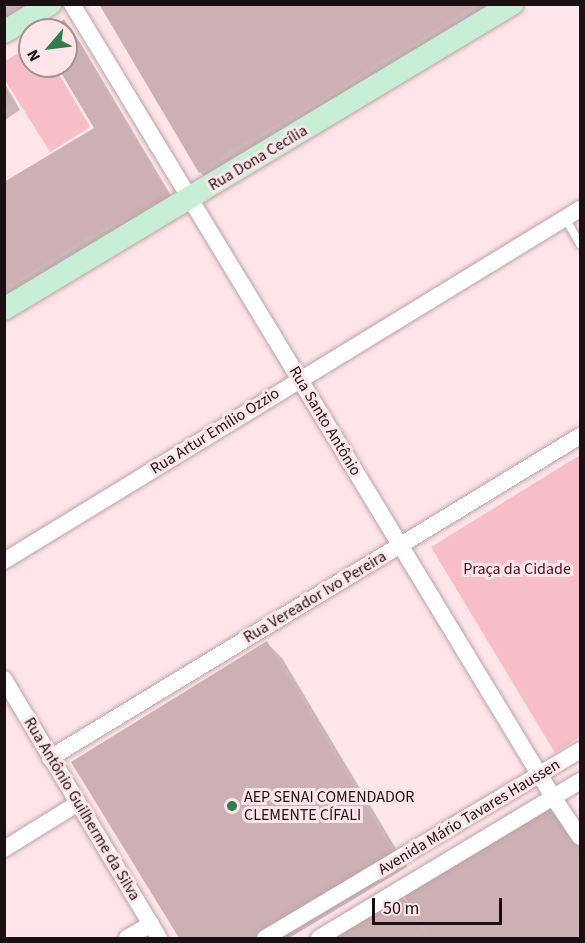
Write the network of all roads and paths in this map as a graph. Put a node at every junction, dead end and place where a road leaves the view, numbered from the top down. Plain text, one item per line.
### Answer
1 (50, 4) edge
2 (72, 4) edge
3 (512, 4) edge
4 (4, 32) edge
5 (190, 199) junction
6 (580, 209) edge
7 (565, 218) junction
8 (580, 244) edge
9 (4, 309) edge
10 (299, 379) junction
11 (580, 435) edge
12 (400, 545) junction
13 (4, 561) edge
14 (5, 682) edge
15 (580, 750) edge
16 (51, 758) junction
17 (540, 775) junction
18 (580, 781) edge
19 (553, 797) junction
20 (77, 804) junction
21 (580, 837) edge
22 (4, 849) edge
23 (155, 931) edge
24 (127, 939) edge
25 (265, 939) edge
26 (319, 939) edge

1 - 4 street
2 - 5 street, Rua Santo Antônio
3 - 5 street, Rua Dona Cecília
5 - 9 street, Rua Dona Cecília
5 - 10 street, Rua Santo Antônio
6 - 7 street, Rua Artur Emílio Ozzio
7 - 8 lane
7 - 10 street, Rua Artur Emílio Ozzio
10 - 12 street, Rua Santo Antônio
10 - 13 street, Rua Artur Emílio Ozzio
11 - 12 street, Rua Vereador Ivo Pereira
12 - 16 street, Rua Vereador Ivo Pereira
12 - 17 street, Rua Santo Antônio
14 - 16 street, Rua Antônio Guilherme da Silva
15 - 17 street, Avenida Mário Tavares Haussen
16 - 20 street, Rua Antônio Guilherme da Silva
17 - 19 street, Rua Santo Antônio
17 - 25 street, Avenida Mário Tavares Haussen
18 - 19 street, Avenida Mário Tavares Haussen
19 - 21 street, Rua Santo Antônio
19 - 26 street, Avenida Mário Tavares Haussen
20 - 22 street
20 - 23 street, Rua Antônio Guilherme da Silva
23 - 24 street

